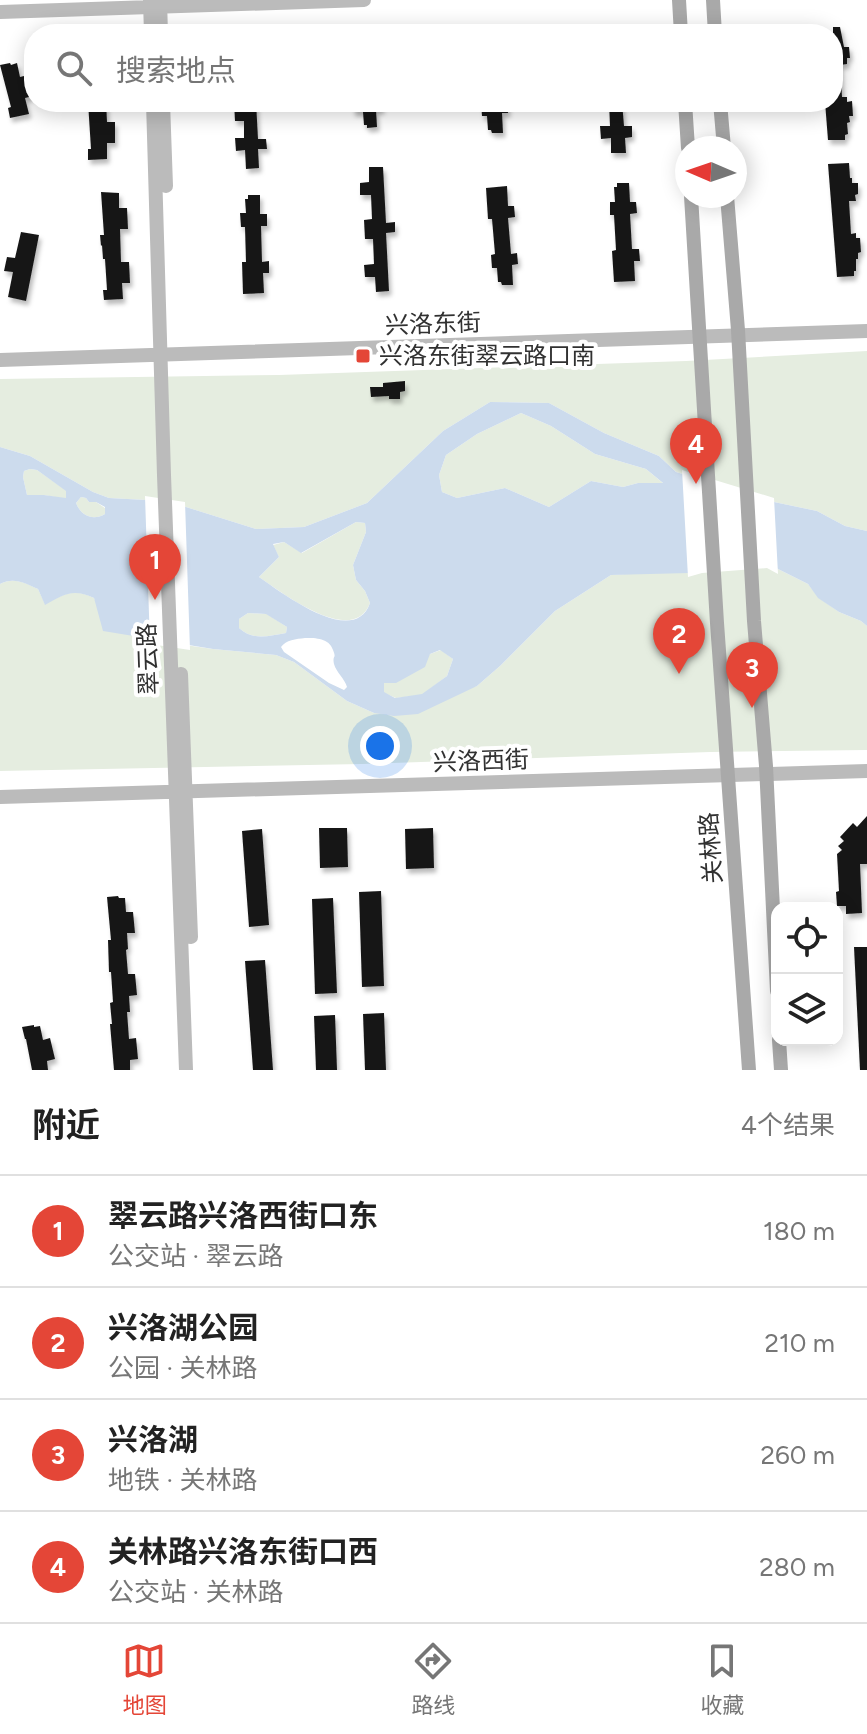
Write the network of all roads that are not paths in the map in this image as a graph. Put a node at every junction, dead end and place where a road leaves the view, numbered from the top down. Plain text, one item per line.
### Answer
1 (73, 0) edge
2 (364, 0) edge
3 (679, 0) edge
4 (713, 0) edge
5 (0, 2) edge
6 (155, 3) edge
7 (0, 12) edge
8 (152, 24) edge
9 (159, 24) edge
10 (680, 24) edge
11 (714, 24) edge
12 (154, 112) edge
13 (163, 112) edge
14 (686, 112) edge
15 (721, 112) edge
16 (687, 136) edge
17 (723, 136) edge
18 (692, 208) edge
19 (728, 208) edge
20 (867, 328) edge
21 (699, 333) junction
22 (738, 333) junction
23 (166, 350) junction
24 (0, 351) edge
25 (0, 360) edge
26 (867, 763) edge
27 (766, 770) junction
28 (867, 771) edge
29 (727, 772) junction
30 (181, 787) junction
31 (0, 789) edge
32 (0, 797) edge
33 (776, 974) edge
34 (779, 1046) edge
35 (186, 1070) edge
36 (195, 1070) edge
37 (749, 1070) edge
38 (781, 1070) edge

1 - 5 street
2 - 6 street
3 - 10 main road
4 - 11 main road
6 - 7 street
6 - 8 street
6 - 9 street
12 - 23 street, 翠云路
13 - 23 street, 翠云路
14 - 16 main road
15 - 17 main road
18 - 21 main road
19 - 22 main road
20 - 22 street, 兴洛东街
21 - 22 street, 兴洛东街
21 - 23 street, 兴洛东街
21 - 29 main road, 关林路
22 - 27 main road
23 - 24 street, 兴洛东街
23 - 25 street, 兴洛东街
23 - 30 street, 翠云路
26 - 27 street, 兴洛西街
27 - 28 street, 兴洛西街
27 - 29 street, 兴洛西街
27 - 33 main road
29 - 30 street, 兴洛西街
29 - 37 main road, 关林路
30 - 31 street, 兴洛西街
30 - 32 street, 兴洛西街
30 - 35 street, 翠云路
30 - 36 street, 翠云路
34 - 38 main road

